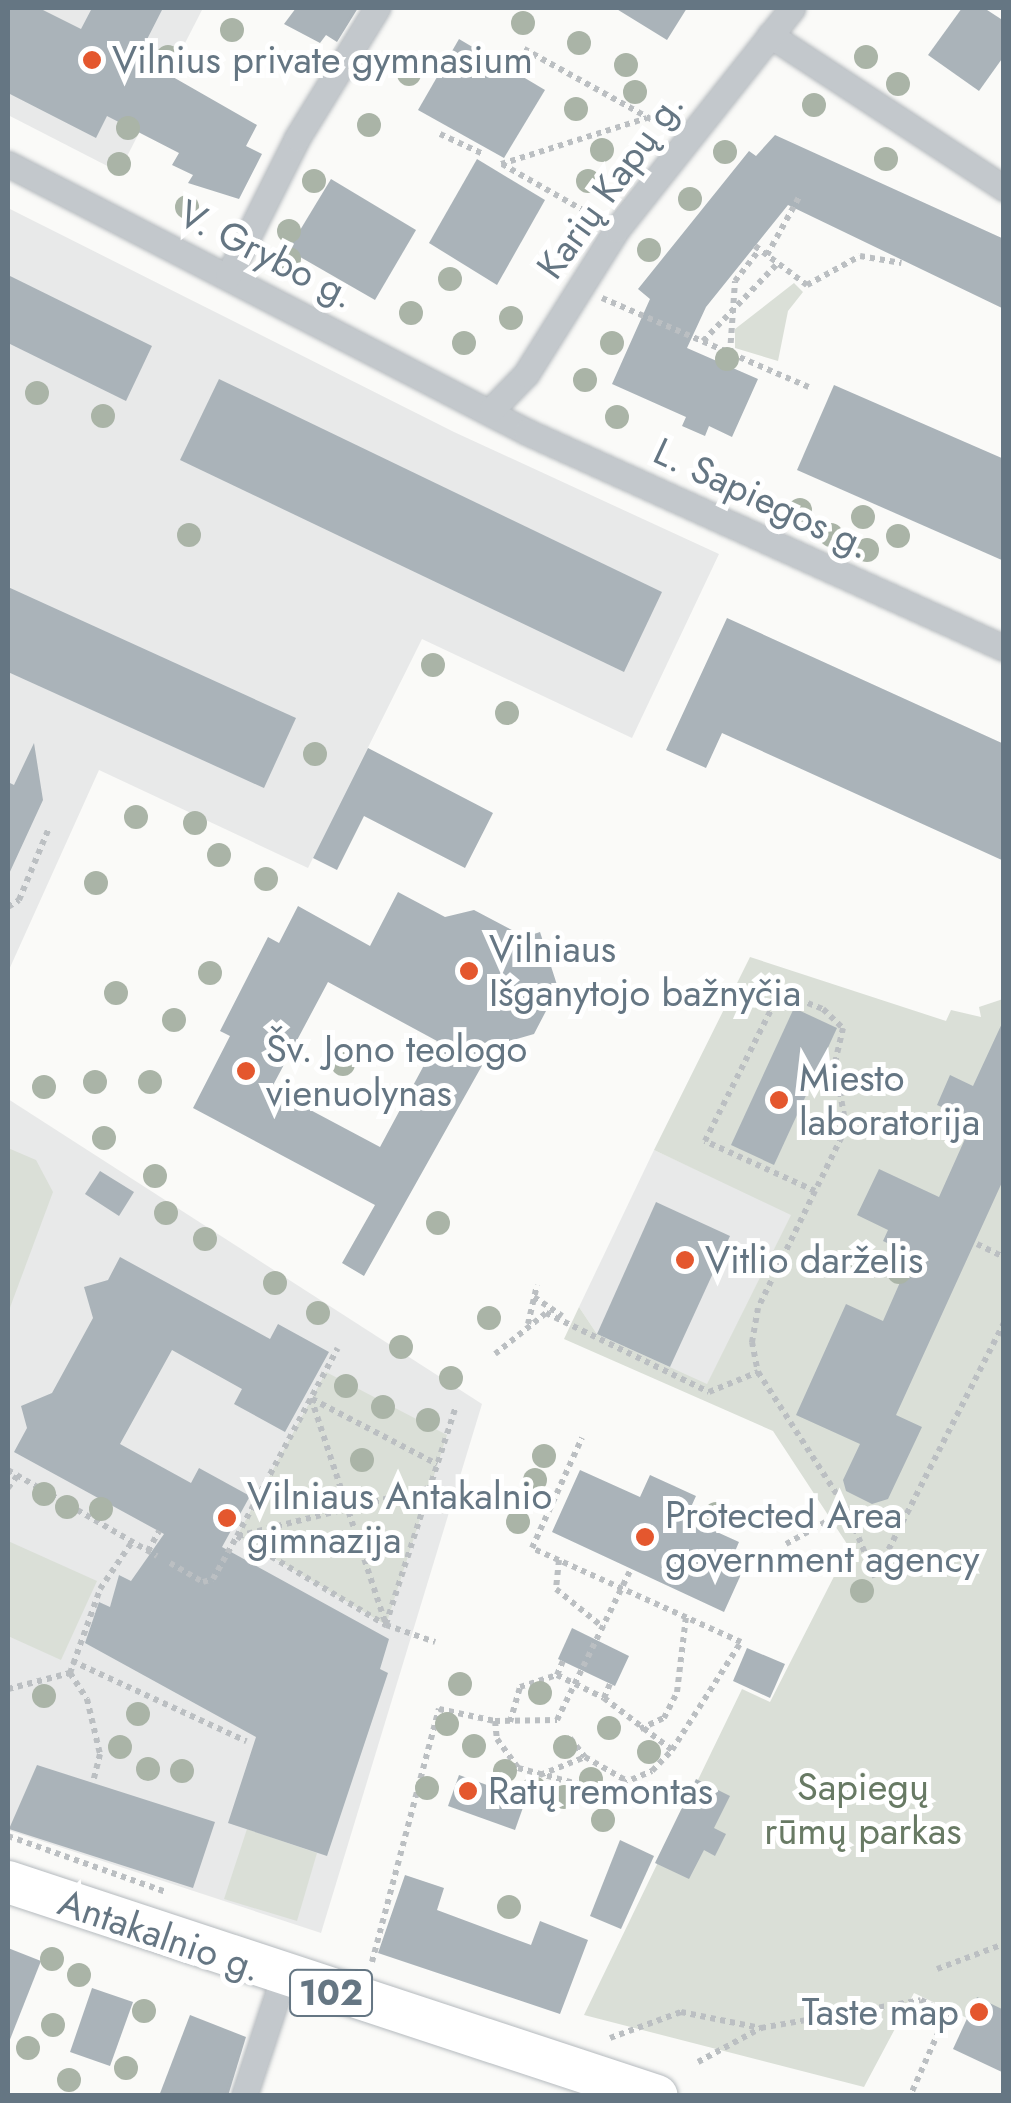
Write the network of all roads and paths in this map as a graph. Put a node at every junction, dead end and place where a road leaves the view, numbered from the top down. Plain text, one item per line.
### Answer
1 (376, 8) edge
2 (792, 8) edge
3 (770, 35) junction
4 (524, 49) dead end
5 (648, 117) junction
6 (440, 134) dead end
7 (688, 139) junction
8 (483, 154) dead end
9 (8, 164) edge
10 (1004, 188) edge
11 (799, 197) dead end
12 (618, 229) junction
13 (760, 250) junction
14 (902, 263) dead end
15 (777, 264) junction
16 (228, 276) junction
17 (578, 288) junction
18 (729, 314) junction
19 (703, 341) junction
20 (730, 353) junction
21 (809, 387) dead end
22 (492, 410) junction
23 (1004, 648) edge
24 (50, 828) dead end
25 (8, 907) edge
26 (815, 1191) junction
27 (977, 1244) dead end
28 (1004, 1257) edge
29 (537, 1285) dead end
30 (534, 1296) junction
31 (566, 1318) junction
32 (1004, 1323) edge
33 (528, 1325) junction
34 (338, 1348) dead end
35 (495, 1354) dead end
36 (758, 1372) junction
37 (311, 1398) junction
38 (455, 1409) dead end
39 (582, 1438) dead end
40 (437, 1464) junction
41 (8, 1470) edge
42 (17, 1476) junction
43 (8, 1488) edge
44 (430, 1488) junction
45 (348, 1508) junction
46 (847, 1510) junction
47 (158, 1531) dead end
48 (237, 1536) junction
49 (132, 1542) junction
50 (786, 1544) dead end
51 (148, 1551) junction
52 (158, 1556) dead end
53 (558, 1560) junction
54 (170, 1563) dead end
55 (631, 1569) dead end
56 (622, 1589) junction
57 (686, 1617) junction
58 (386, 1625) junction
59 (604, 1628) junction
60 (435, 1642) dead end
61 (72, 1661) junction
62 (563, 1661) dead end
63 (70, 1672) junction
64 (557, 1675) junction
65 (578, 1684) junction
66 (610, 1684) dead end
67 (8, 1689) edge
68 (604, 1698) junction
69 (495, 1721) junction
70 (510, 1722) junction
71 (639, 1729) junction
72 (246, 1741) dead end
73 (575, 1748) dead end
74 (672, 1750) junction
75 (585, 1757) junction
76 (540, 1775) junction
77 (628, 1782) junction
78 (93, 1783) dead end
79 (8, 1836) edge
80 (8, 1882) edge
81 (182, 1898) dead end
82 (1004, 1944) edge
83 (372, 1962) dead end
84 (937, 1969) dead end
85 (283, 1978) junction
86 (761, 2028) junction
87 (610, 2038) dead end
88 (698, 2062) dead end
89 (244, 2096) edge
90 (657, 2096) edge
91 (910, 2096) edge

1 - 16 street
2 - 3 street, Karių Kapų g.
3 - 7 street, Karių Kapų g.
3 - 10 street
4 - 5 path
5 - 7 path
5 - 12 path
6 - 8 path
7 - 12 street, Karių Kapų g.
9 - 16 street, V. Grybo g.
11 - 13 path
12 - 17 street, Karių Kapų g.
13 - 15 path
13 - 18 path
14 - 15 path
15 - 18 path
16 - 22 street, V. Grybo g.
17 - 19 path
17 - 22 street, Karių Kapų g.
18 - 19 path
18 - 20 path
19 - 20 path
20 - 21 path
22 - 23 street, L. Sapiegos g.
24 - 25 path
26 - 26 path
26 - 36 path
27 - 28 path
29 - 30 path
30 - 31 path
30 - 33 path
31 - 33 path
31 - 36 path
32 - 46 path
33 - 35 path
34 - 37 path
36 - 46 path
37 - 40 path
37 - 45 path
37 - 48 path
38 - 40 path
39 - 53 path
40 - 44 path
41 - 42 path
42 - 43 path
42 - 49 path
44 - 45 path
44 - 58 path
45 - 48 path
45 - 58 path
46 - 50 path
47 - 51 path
48 - 54 path
48 - 58 path
49 - 51 path
49 - 61 path
51 - 52 path
53 - 56 path
53 - 59 path
55 - 56 path
56 - 57 path
56 - 59 path
57 - 71 path
57 - 74 path
58 - 60 path
59 - 65 path
61 - 63 path
61 - 72 path
62 - 64 path
63 - 67 path
63 - 78 path
64 - 65 path
64 - 70 path
65 - 68 path
65 - 70 path
66 - 68 path
68 - 71 path
69 - 70 path
69 - 76 path
69 - 83 path
71 - 74 path
73 - 75 path
74 - 77 path
75 - 76 path
75 - 77 path
76 - 77 path
79 - 81 path
80 - 85 main road, Antakalnio g. / 102
82 - 84 path
85 - 89 street
85 - 90 main road, Antakalnio g. / 102
86 - 87 path
86 - 88 path
86 - 91 path

